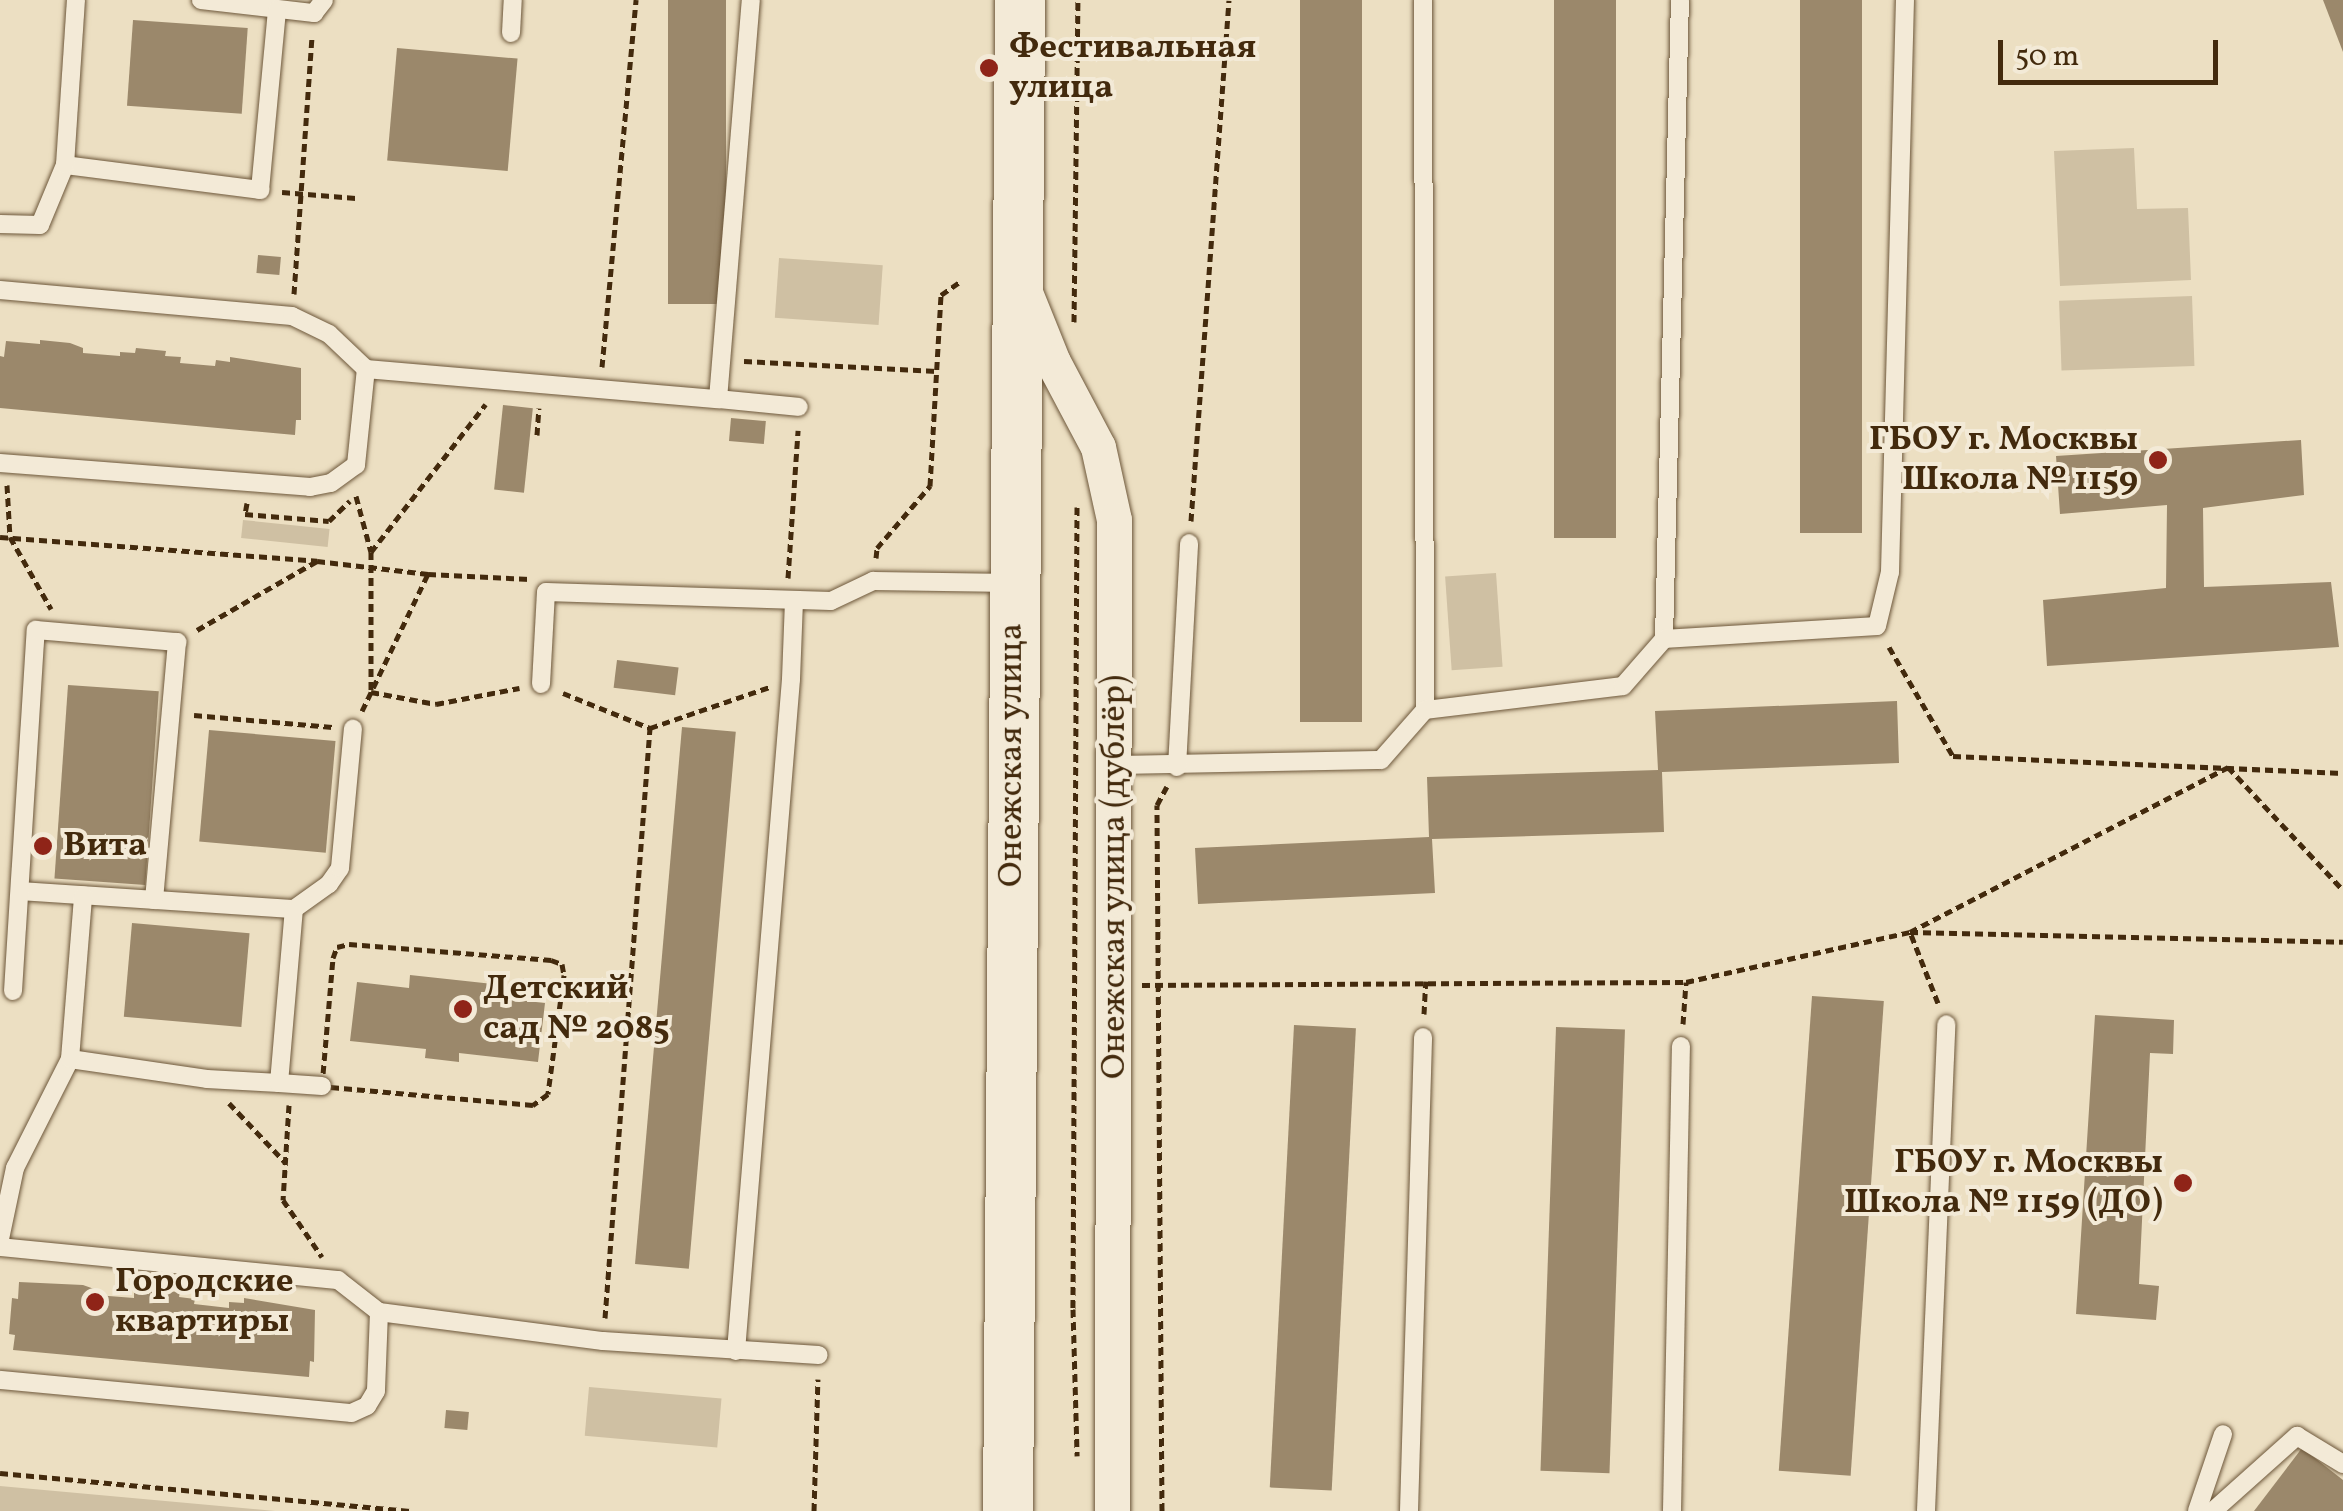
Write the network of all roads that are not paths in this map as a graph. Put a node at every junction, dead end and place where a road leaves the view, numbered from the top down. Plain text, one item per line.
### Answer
1 (76, 0) edge
2 (201, 0) edge
3 (513, 0) edge
4 (751, 0) edge
5 (1020, 0) edge
6 (1422, 0) edge
7 (1680, 0) edge
8 (1904, 0) edge
9 (319, 6) edge
10 (277, 10) junction
11 (510, 33) dead end
12 (65, 165) junction
13 (0, 224) edge
14 (1015, 264) junction
15 (0, 290) edge
16 (366, 369) junction
17 (718, 399) junction
18 (799, 407) road end
19 (3, 463) edge
20 (1189, 544) road end
21 (1013, 583) junction
22 (790, 596) junction
23 (1664, 639) junction
24 (541, 684) road end
25 (1425, 710) junction
26 (353, 729) road end
27 (1114, 764) junction
28 (1177, 767) junction
29 (21, 891) junction
30 (83, 896) junction
31 (154, 900) junction
32 (294, 909) junction
33 (13, 991) dead end
34 (1946, 1024) road end
35 (1423, 1036) road end
36 (1682, 1046) road end
37 (70, 1059) junction
38 (285, 1083) junction
39 (322, 1086) road end
40 (0, 1239) edge
41 (0, 1247) edge
42 (379, 1312) junction
43 (736, 1351) junction
44 (819, 1355) road end
45 (0, 1380) edge
46 (2224, 1434) dead end
47 (2343, 1464) edge
48 (1008, 1511) edge
49 (1112, 1511) edge
50 (1409, 1511) edge
51 (1672, 1511) edge
52 (1926, 1511) edge
53 (2196, 1511) edge
54 (2213, 1511) edge

1 - 12 lane
2 - 10 lane
3 - 11 lane
4 - 17 lane
5 - 14 main road, Онежская улица
6 - 25 lane
7 - 23 lane
8 - 23 lane
9 - 10 lane
10 - 12 lane
12 - 13 lane
14 - 21 main road, Онежская улица
14 - 27 street, Онежская улица (дублёр)
15 - 16 lane
16 - 17 lane
16 - 19 lane
17 - 18 lane
20 - 28 lane
21 - 22 lane
21 - 48 main road, Онежская улица
22 - 24 lane
22 - 43 lane
23 - 25 lane
25 - 28 lane
26 - 32 lane
27 - 28 lane
27 - 49 street, Онежская улица (дублёр)
29 - 30 lane
29 - 31 lane
29 - 33 lane
30 - 31 lane
30 - 37 lane
31 - 32 lane
32 - 38 lane
34 - 52 lane
35 - 50 lane
36 - 51 lane
37 - 38 lane
37 - 40 lane
38 - 39 lane
41 - 42 lane
42 - 43 lane
42 - 45 lane
43 - 44 lane
46 - 53 lane
47 - 54 lane

